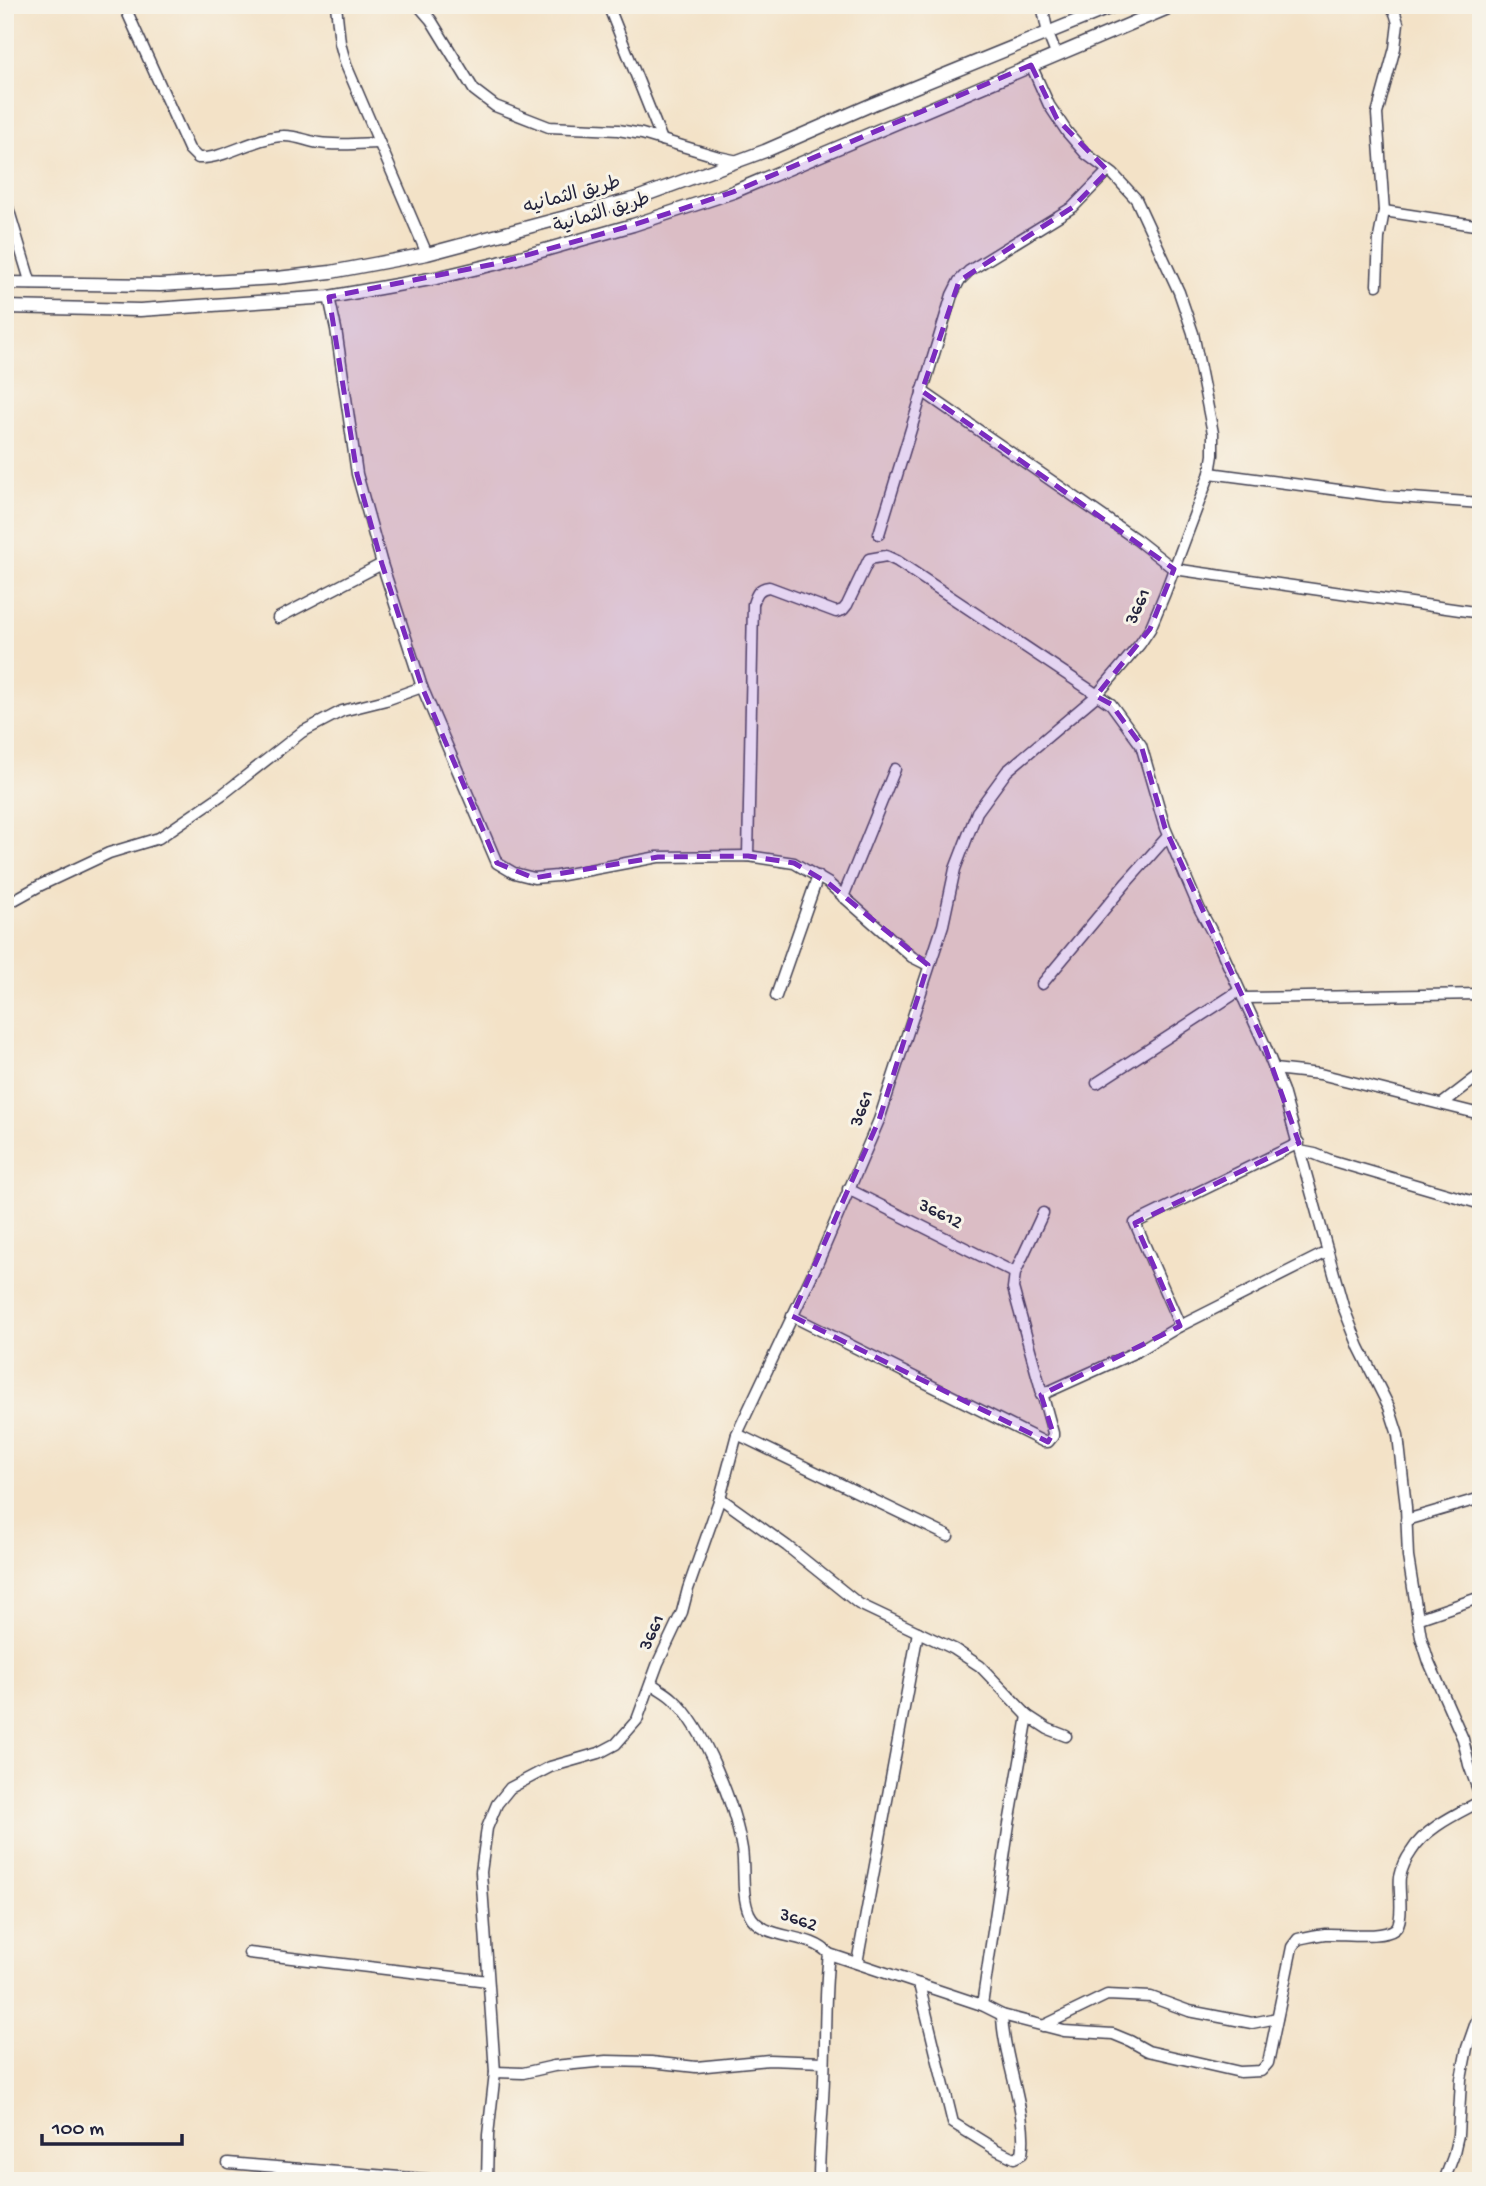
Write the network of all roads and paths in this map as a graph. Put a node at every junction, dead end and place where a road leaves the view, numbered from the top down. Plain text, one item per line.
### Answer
1 (124, 5) edge
2 (336, 5) edge
3 (418, 5) edge
4 (608, 5) edge
5 (1042, 5) edge
6 (1116, 5) edge
7 (1175, 5) edge
8 (1389, 5) edge
9 (1048, 34) junction
10 (1056, 54) junction
11 (1031, 65) junction
12 (662, 140) junction
13 (379, 143) junction
14 (738, 161) junction
15 (1108, 170) junction
16 (5, 198) edge
17 (1384, 211) junction
18 (1481, 226) edge
19 (427, 254) junction
20 (5, 283) edge
21 (31, 284) junction
22 (1377, 285) dead end
23 (329, 297) junction
24 (5, 307) edge
25 (922, 391) junction
26 (1210, 473) junction
27 (1481, 503) edge
28 (878, 534) dead end
29 (382, 565) junction
30 (1174, 569) junction
31 (1481, 613) edge
32 (278, 618) dead end
33 (422, 687) junction
34 (1096, 696) junction
35 (895, 769) dead end
36 (1168, 836) junction
37 (748, 856) junction
38 (818, 876) junction
39 (843, 897) junction
40 (5, 905) edge
41 (928, 965) junction
42 (1042, 984) dead end
43 (1241, 994) junction
44 (1481, 994) edge
45 (776, 996) dead end
46 (1274, 1069) junction
47 (1481, 1074) edge
48 (1097, 1083) dead end
49 (1442, 1104) junction
50 (1476, 1113) dead end
51 (1300, 1147) junction
52 (848, 1189) junction
53 (1481, 1204) edge
54 (1043, 1213) dead end
55 (1327, 1252) junction
56 (1015, 1273) junction
57 (792, 1315) junction
58 (1180, 1326) junction
59 (1041, 1395) junction
60 (737, 1434) junction
61 (720, 1498) junction
62 (1481, 1498) edge
63 (1406, 1520) junction
64 (948, 1536) dead end
65 (1481, 1597) edge
66 (1418, 1619) junction
67 (918, 1632) junction
68 (651, 1683) junction
69 (1028, 1716) junction
70 (1066, 1736) dead end
71 (1481, 1800) edge
72 (249, 1953) dead end
73 (829, 1954) junction
74 (857, 1964) junction
75 (488, 1981) junction
76 (919, 1984) junction
77 (982, 2005) junction
78 (1481, 2008) edge
79 (1002, 2015) junction
80 (1277, 2018) junction
81 (1043, 2026) junction
82 (824, 2062) junction
83 (495, 2072) junction
84 (229, 2163) dead end
85 (449, 2181) edge
86 (487, 2181) edge
87 (819, 2181) edge
88 (1444, 2181) edge

1 - 13 street
2 - 13 street
3 - 12 street
4 - 12 street
5 - 9 street
6 - 9 street, طريق الثمانيه
7 - 10 street, طريق الثمانية
8 - 17 street
9 - 10 street
9 - 14 street, طريق الثمانيه
10 - 11 street, طريق الثمانية
11 - 15 street, 3661
11 - 23 street, طريق الثمانية
12 - 14 street
13 - 19 street
14 - 19 street, طريق الثمانيه
15 - 25 street
15 - 26 street, 3661
16 - 21 street
17 - 18 street
17 - 22 street
19 - 21 street, طريق الثمانيه
20 - 21 street, طريق الثمانيه
23 - 24 street, طريق الثمانية
23 - 29 street
25 - 28 street
25 - 30 street
26 - 27 street
26 - 30 street, 3661
29 - 32 street
29 - 33 street
30 - 31 street
30 - 34 street, 3661
33 - 37 street
33 - 40 street
34 - 36 street
34 - 37 street
34 - 41 street, 3661
35 - 39 street
36 - 42 street
36 - 43 street
37 - 38 street
38 - 39 street
38 - 45 street
39 - 41 street
41 - 52 street, 3661
43 - 44 street
43 - 46 street
43 - 48 street
46 - 49 street
46 - 51 street
47 - 49 street
49 - 50 street
51 - 53 street
51 - 55 street
51 - 58 street
52 - 56 street, 36612
52 - 57 street, 3661
54 - 56 street
55 - 58 street
55 - 63 street
56 - 59 street
57 - 59 street
57 - 60 street, 3661
58 - 59 street
60 - 61 street, 3661
60 - 64 street
61 - 67 street
61 - 68 street, 3661
62 - 63 street
63 - 66 street
65 - 66 street
66 - 71 street
67 - 69 street
67 - 74 street
68 - 73 street, 3662
68 - 75 street, 3661
69 - 70 street
69 - 77 street
71 - 80 street
72 - 75 street
73 - 74 street
73 - 82 street, 3662
74 - 76 street
75 - 83 street, 3661
76 - 77 street
76 - 79 street
77 - 79 street
78 - 88 street
79 - 81 street
80 - 81 street
80 - 81 street
82 - 83 street
82 - 87 street, 3662
83 - 86 street, 3661
84 - 85 street

